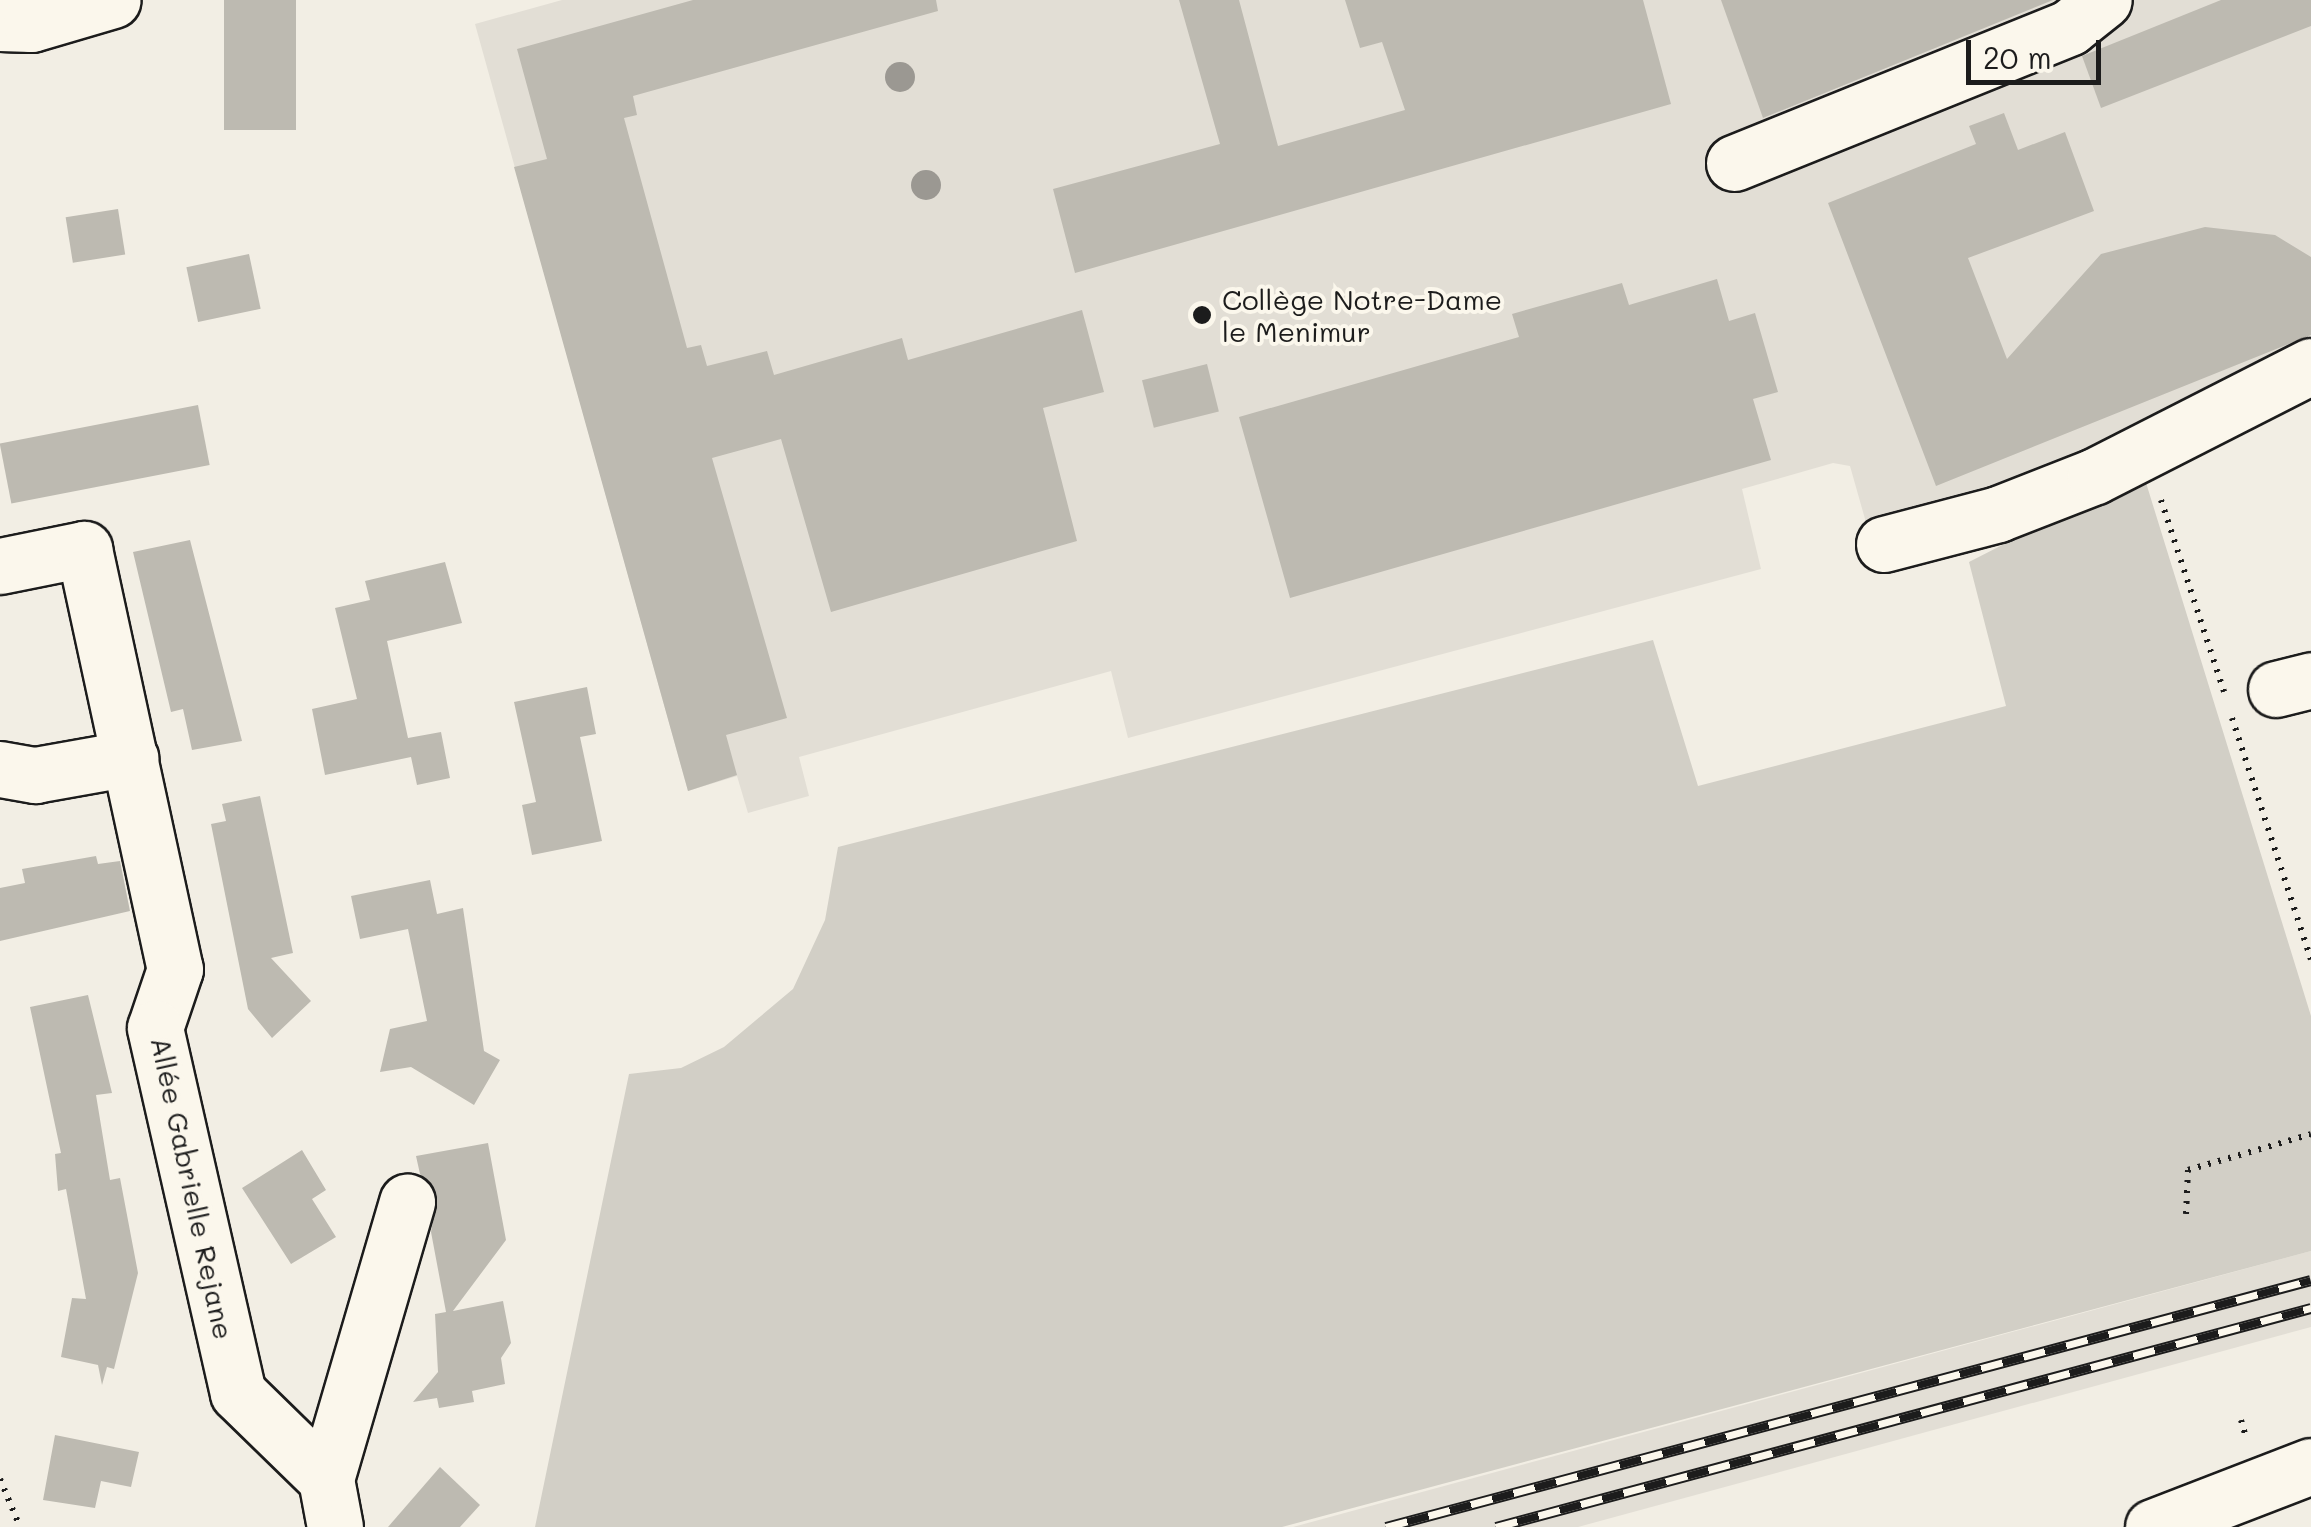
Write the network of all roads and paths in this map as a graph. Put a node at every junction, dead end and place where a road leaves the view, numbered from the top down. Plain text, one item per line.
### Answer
1 (113, 0) edge
2 (2104, 0) edge
3 (0, 23) edge
4 (1734, 162) dead end
5 (2311, 366) edge
6 (2160, 496) dead end
7 (1884, 544) dead end
8 (0, 566) edge
9 (130, 758) junction
10 (0, 770) edge
11 (2311, 960) edge
12 (2311, 1134) edge
13 (407, 1202) dead end
14 (2186, 1214) dead end
15 (2311, 1466) edge
16 (0, 1479) edge
17 (331, 1503) edge
18 (20, 1527) edge
19 (2154, 1527) edge

1 - 3 street
2 - 4 street
5 - 7 street
6 - 11 path
8 - 9 street, Allée Gabrielle Rejane
9 - 10 street
9 - 17 street, Allée Gabrielle Rejane
12 - 14 path
13 - 17 street
15 - 19 street
16 - 18 path

